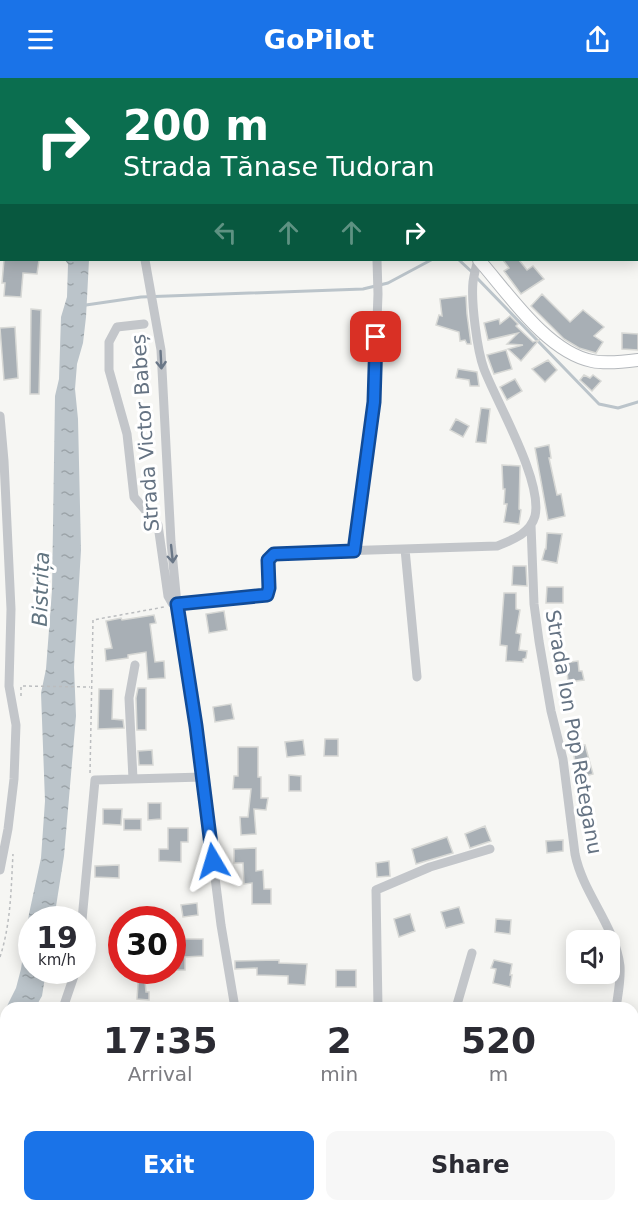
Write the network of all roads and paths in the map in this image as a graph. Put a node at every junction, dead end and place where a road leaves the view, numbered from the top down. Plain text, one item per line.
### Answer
1 (145, 261) edge
2 (377, 261) edge
3 (478, 262) edge
4 (144, 324) dead end
5 (638, 360) edge
6 (0, 416) edge
7 (531, 525) junction
8 (405, 549) junction
9 (354, 551) junction
10 (5, 566) edge
11 (177, 604) junction
12 (135, 664) dead end
13 (417, 676) dead end
14 (9, 686) junction
15 (23, 686) dead end
16 (91, 687) junction
17 (0, 695) edge
18 (203, 777) junction
19 (133, 779) junction
20 (95, 780) junction
21 (4, 830) edge
22 (490, 849) dead end
23 (0, 870) edge
24 (83, 906) edge
25 (472, 953) dead end
26 (71, 984) edge
27 (65, 1002) edge
28 (234, 1002) edge
29 (378, 1002) edge
30 (458, 1002) edge
31 (617, 1002) edge

1 -> 11 street, Strada Victor Babeș
2 - 9 street
3 - 5 main road
3 - 7 street, Strada Ion Pop Reteganu
4 - 11 street
6 - 10 street
7 - 8 street
7 - 31 street, Strada Ion Pop Reteganu
8 - 9 street
8 - 13 street
9 - 11 street
10 - 14 street
11 - 16 path
11 - 18 street
12 - 19 street
14 - 17 street
14 - 21 street
15 - 16 path
16 - 20 path
18 - 19 street
18 - 28 street
19 - 20 street
20 - 24 street
21 - 23 street
22 - 29 street
25 - 30 street
26 - 27 street

